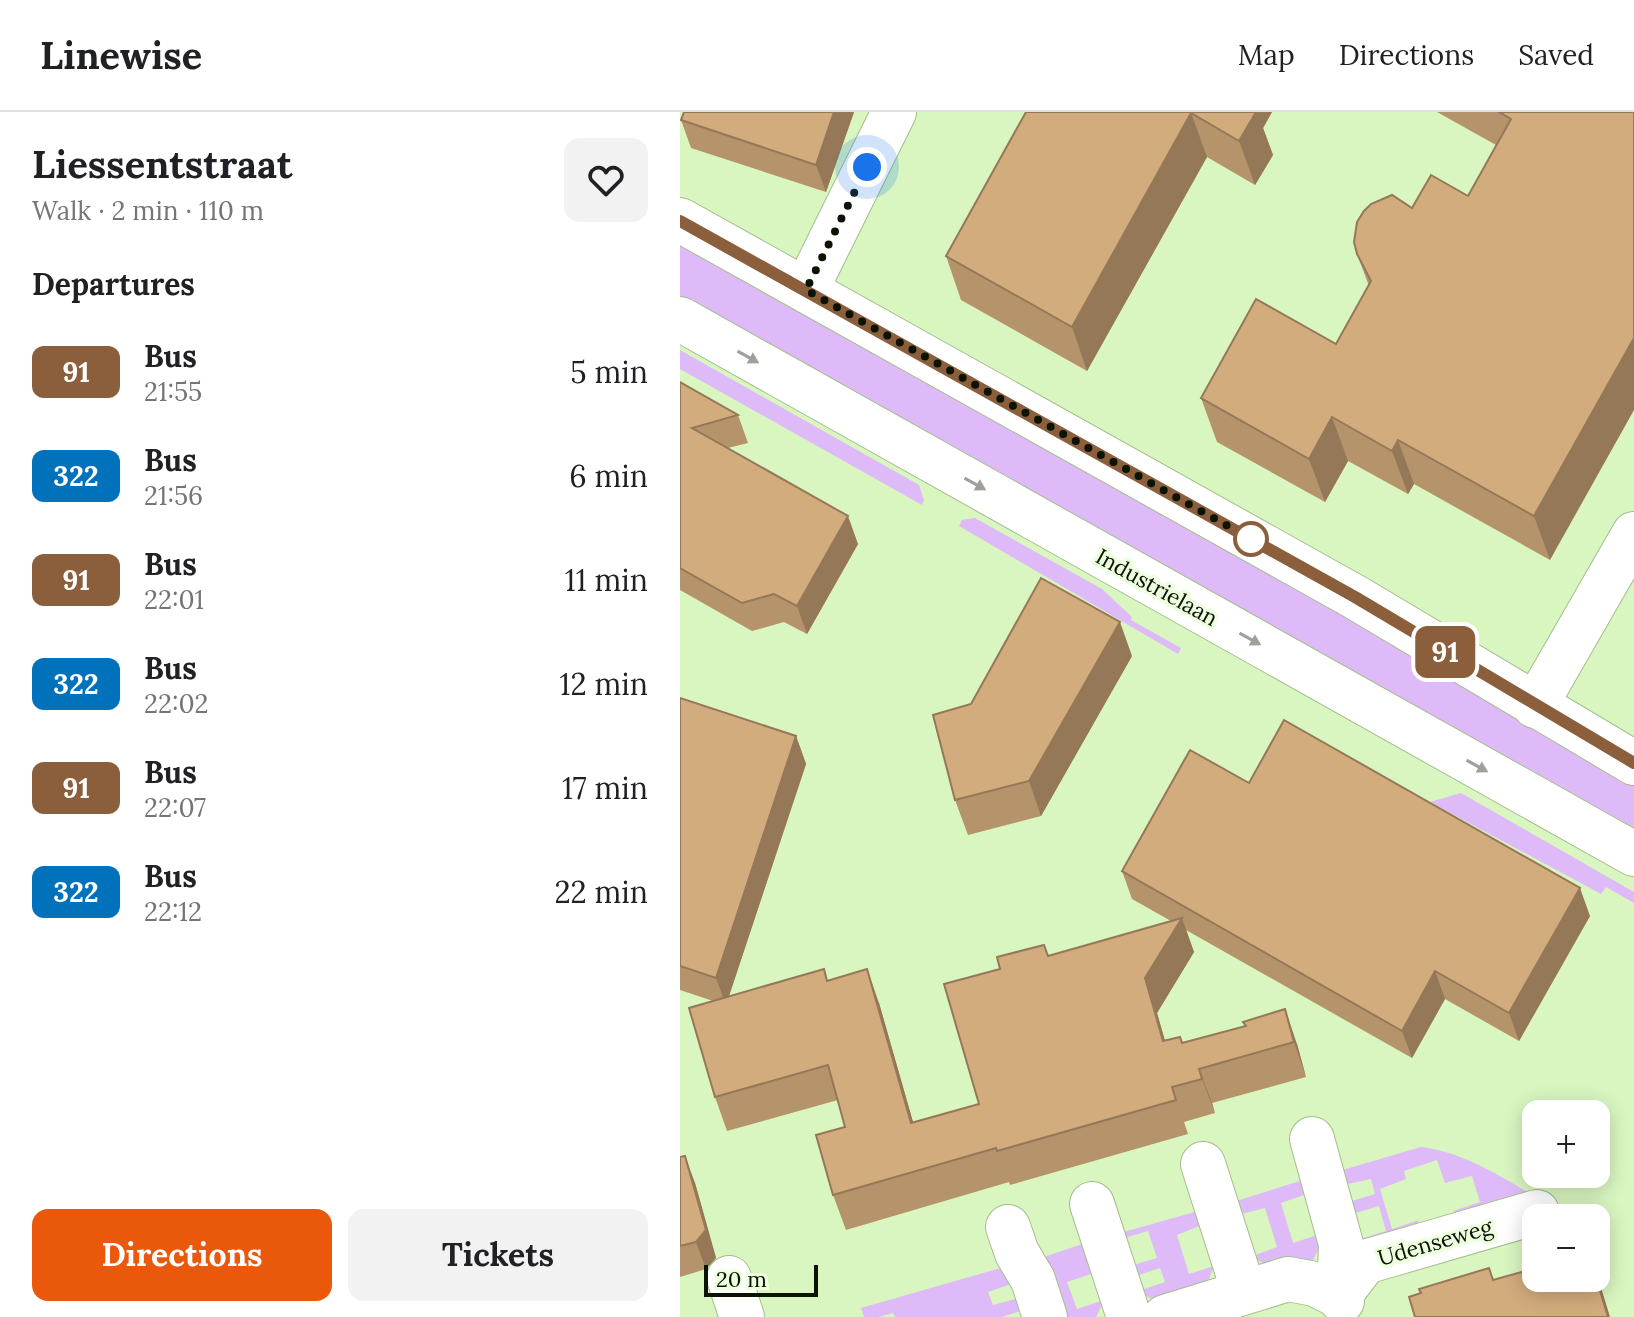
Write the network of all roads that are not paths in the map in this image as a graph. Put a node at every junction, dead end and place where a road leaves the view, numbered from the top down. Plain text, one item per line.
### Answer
1 (894, 112) edge
2 (680, 220) edge
3 (806, 290) junction
4 (680, 319) edge
5 (1634, 534) edge
6 (1535, 706) junction
7 (1634, 763) edge
8 (1634, 854) edge
9 (1312, 1139) dead end
10 (1203, 1164) dead end
11 (1092, 1204) dead end
12 (1522, 1216) edge
13 (1008, 1227) dead end
14 (1244, 1292) junction
15 (1345, 1307) edge
16 (1045, 1317) edge
17 (1129, 1317) edge
18 (1165, 1317) edge

1 - 3 main road
2 - 3 main road
3 - 6 main road
4 -> 8 main road, Industrielaan
5 - 6 main road
6 - 7 main road
9 - 15 main road
10 - 14 main road
11 - 17 main road
12 - 15 main road, Udenseweg
13 - 16 main road
14 - 15 main road
14 - 18 main road

